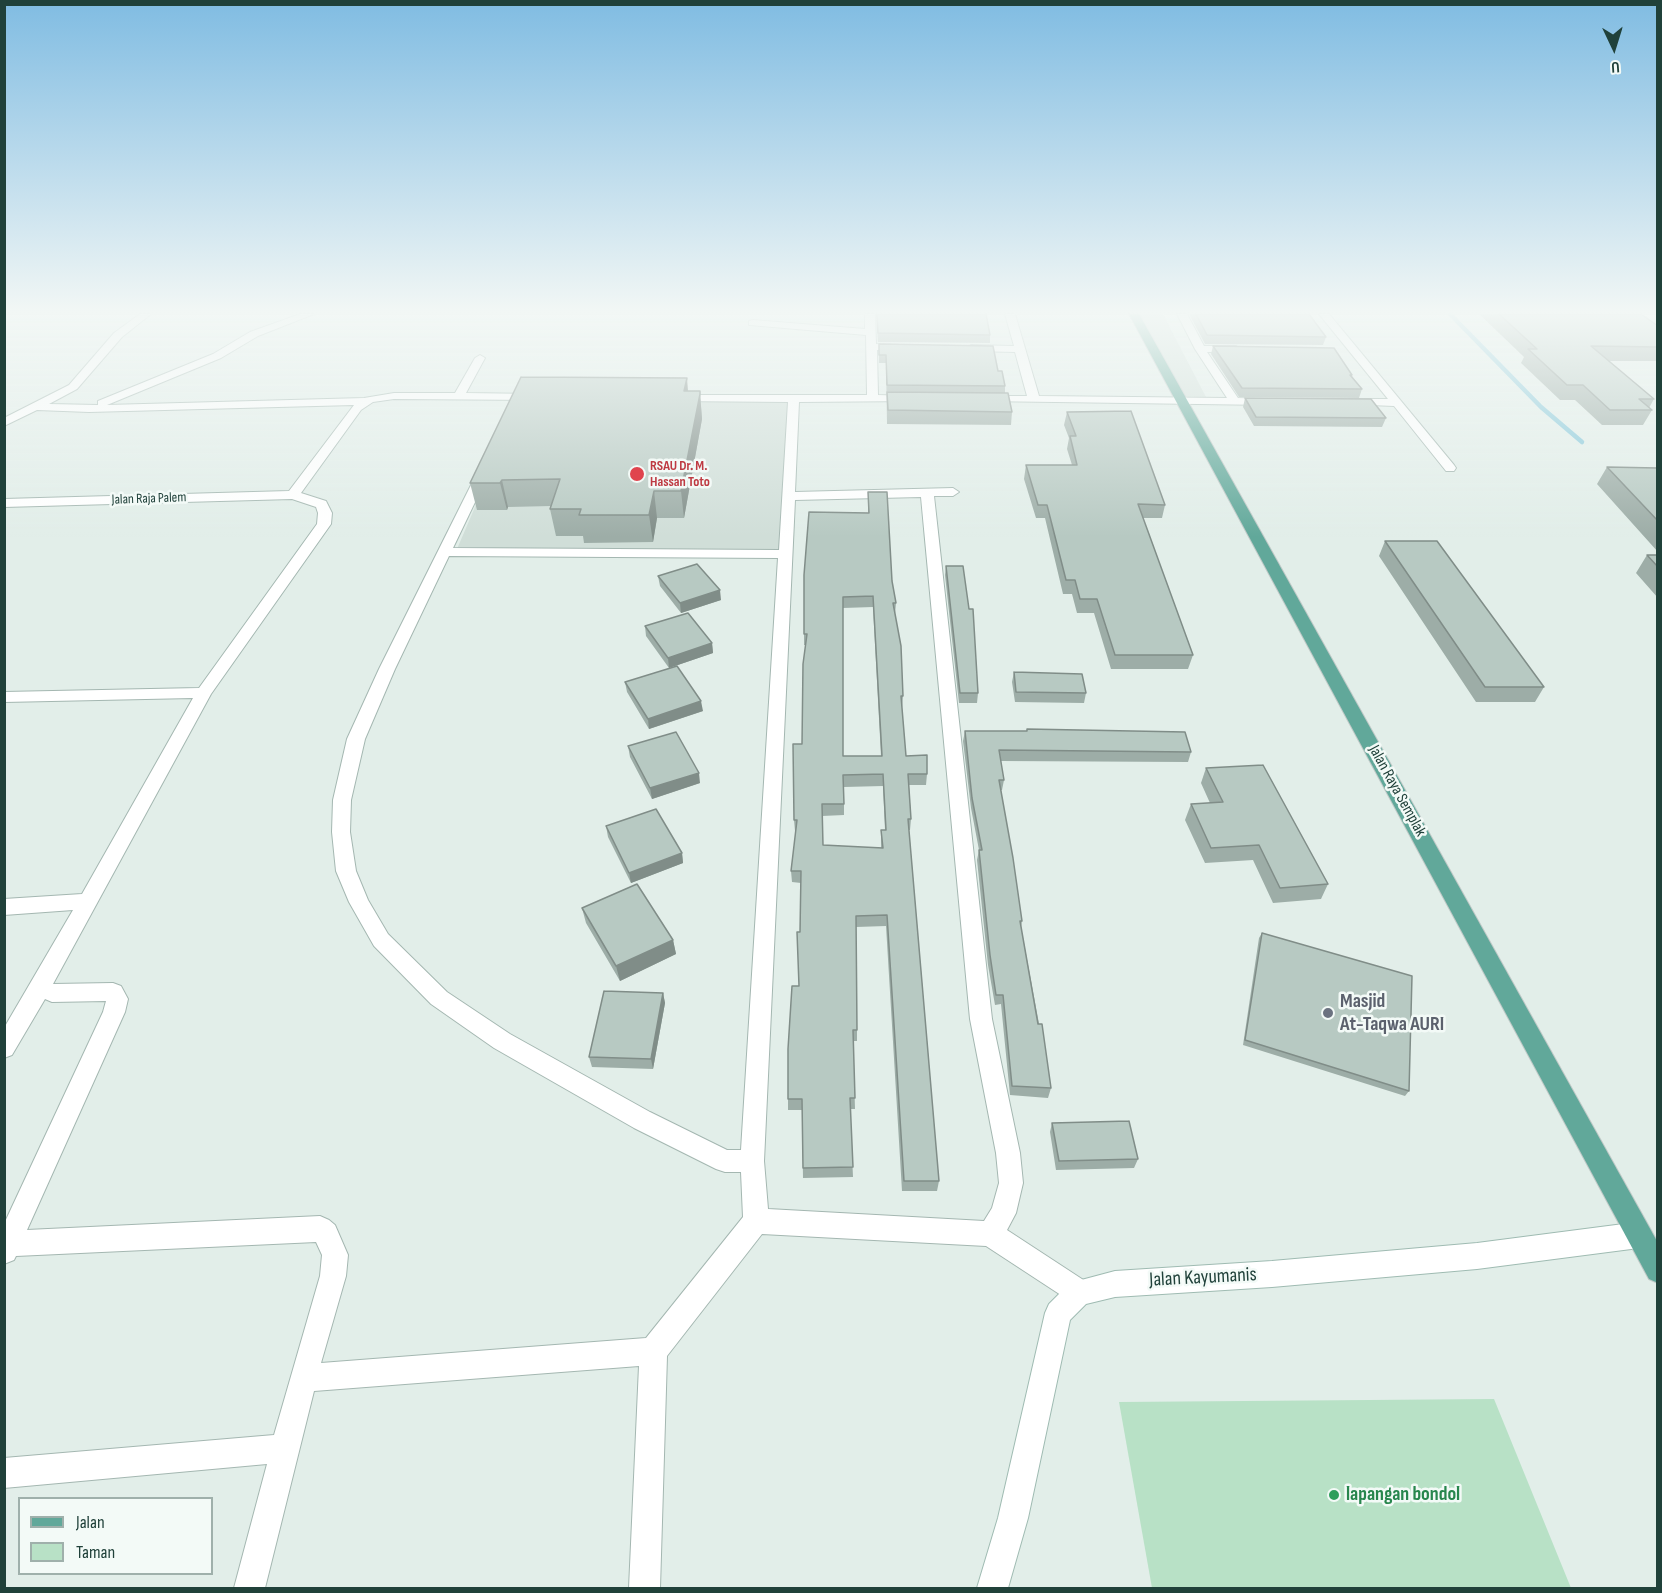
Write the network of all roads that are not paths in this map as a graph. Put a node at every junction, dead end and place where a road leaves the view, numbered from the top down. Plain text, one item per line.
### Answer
1 (71, 388) edge
2 (139, 388) edge
3 (463, 388) edge
4 (873, 388) edge
5 (1031, 388) edge
6 (1176, 388) edge
7 (1226, 388) edge
8 (1382, 388) edge
9 (459, 396) junction
10 (521, 396) junction
11 (545, 397) edge
12 (665, 398) edge
13 (794, 398) junction
14 (873, 399) junction
15 (931, 399) edge
16 (977, 399) edge
17 (1034, 400) junction
18 (366, 401) junction
19 (1234, 401) junction
20 (1184, 402) junction
21 (1280, 402) edge
22 (1338, 402) edge
23 (1396, 403) junction
24 (38, 406) junction
25 (89, 409) junction
26 (511, 417) edge
27 (4, 423) edge
28 (490, 459) edge
29 (1450, 468) dead end
30 (953, 492) dead end
31 (927, 493) junction
32 (293, 495) junction
33 (789, 496) junction
34 (4, 503) edge
35 (444, 552) junction
36 (786, 554) junction
37 (204, 693) junction
38 (4, 697) edge
39 (88, 901) junction
40 (4, 907) edge
41 (52, 993) dead end
42 (4, 1048) edge
43 (752, 1161) junction
44 (756, 1221) junction
45 (990, 1234) junction
46 (1639, 1235) junction
47 (7, 1248) edge
48 (1658, 1270) edge
49 (1079, 1292) junction
50 (653, 1351) junction
51 (303, 1378) junction
52 (286, 1448) junction
53 (4, 1473) edge
54 (250, 1588) edge
55 (645, 1588) edge
56 (992, 1588) edge

1 - 24 street
2 - 25 street
3 - 9 street
4 - 14 street
5 - 17 street
6 - 20 main road, Jalan Raya Semplak
7 - 19 street
8 - 23 street
9 - 10 street
9 - 18 street
10 - 11 street
10 - 26 street
12 - 13 street
13 - 14 street
13 - 33 street
14 - 15 street
16 - 17 street
17 - 20 street
18 - 25 street
18 - 32 street
19 - 20 street
19 - 21 street
20 - 46 main road, Jalan Raya Semplak
22 - 23 street
23 - 29 street
24 - 25 street
24 - 27 street
28 - 35 street
30 - 31 street
31 - 33 street
31 - 45 street
32 - 34 street, Jalan Raja Palem
32 - 37 street
33 - 36 street
35 - 36 street
35 - 43 street
36 - 43 street
37 - 38 street
37 - 39 street
39 - 40 street
39 - 42 street
41 - 47 street
43 - 44 street
44 - 45 street
44 - 50 street
45 - 49 street
46 - 48 main road, Jalan Raya Semplak
46 - 49 street, Jalan Kayumanis
47 - 51 street
49 - 56 street
50 - 51 street
50 - 55 street
51 - 52 street
52 - 53 street
52 - 54 street

